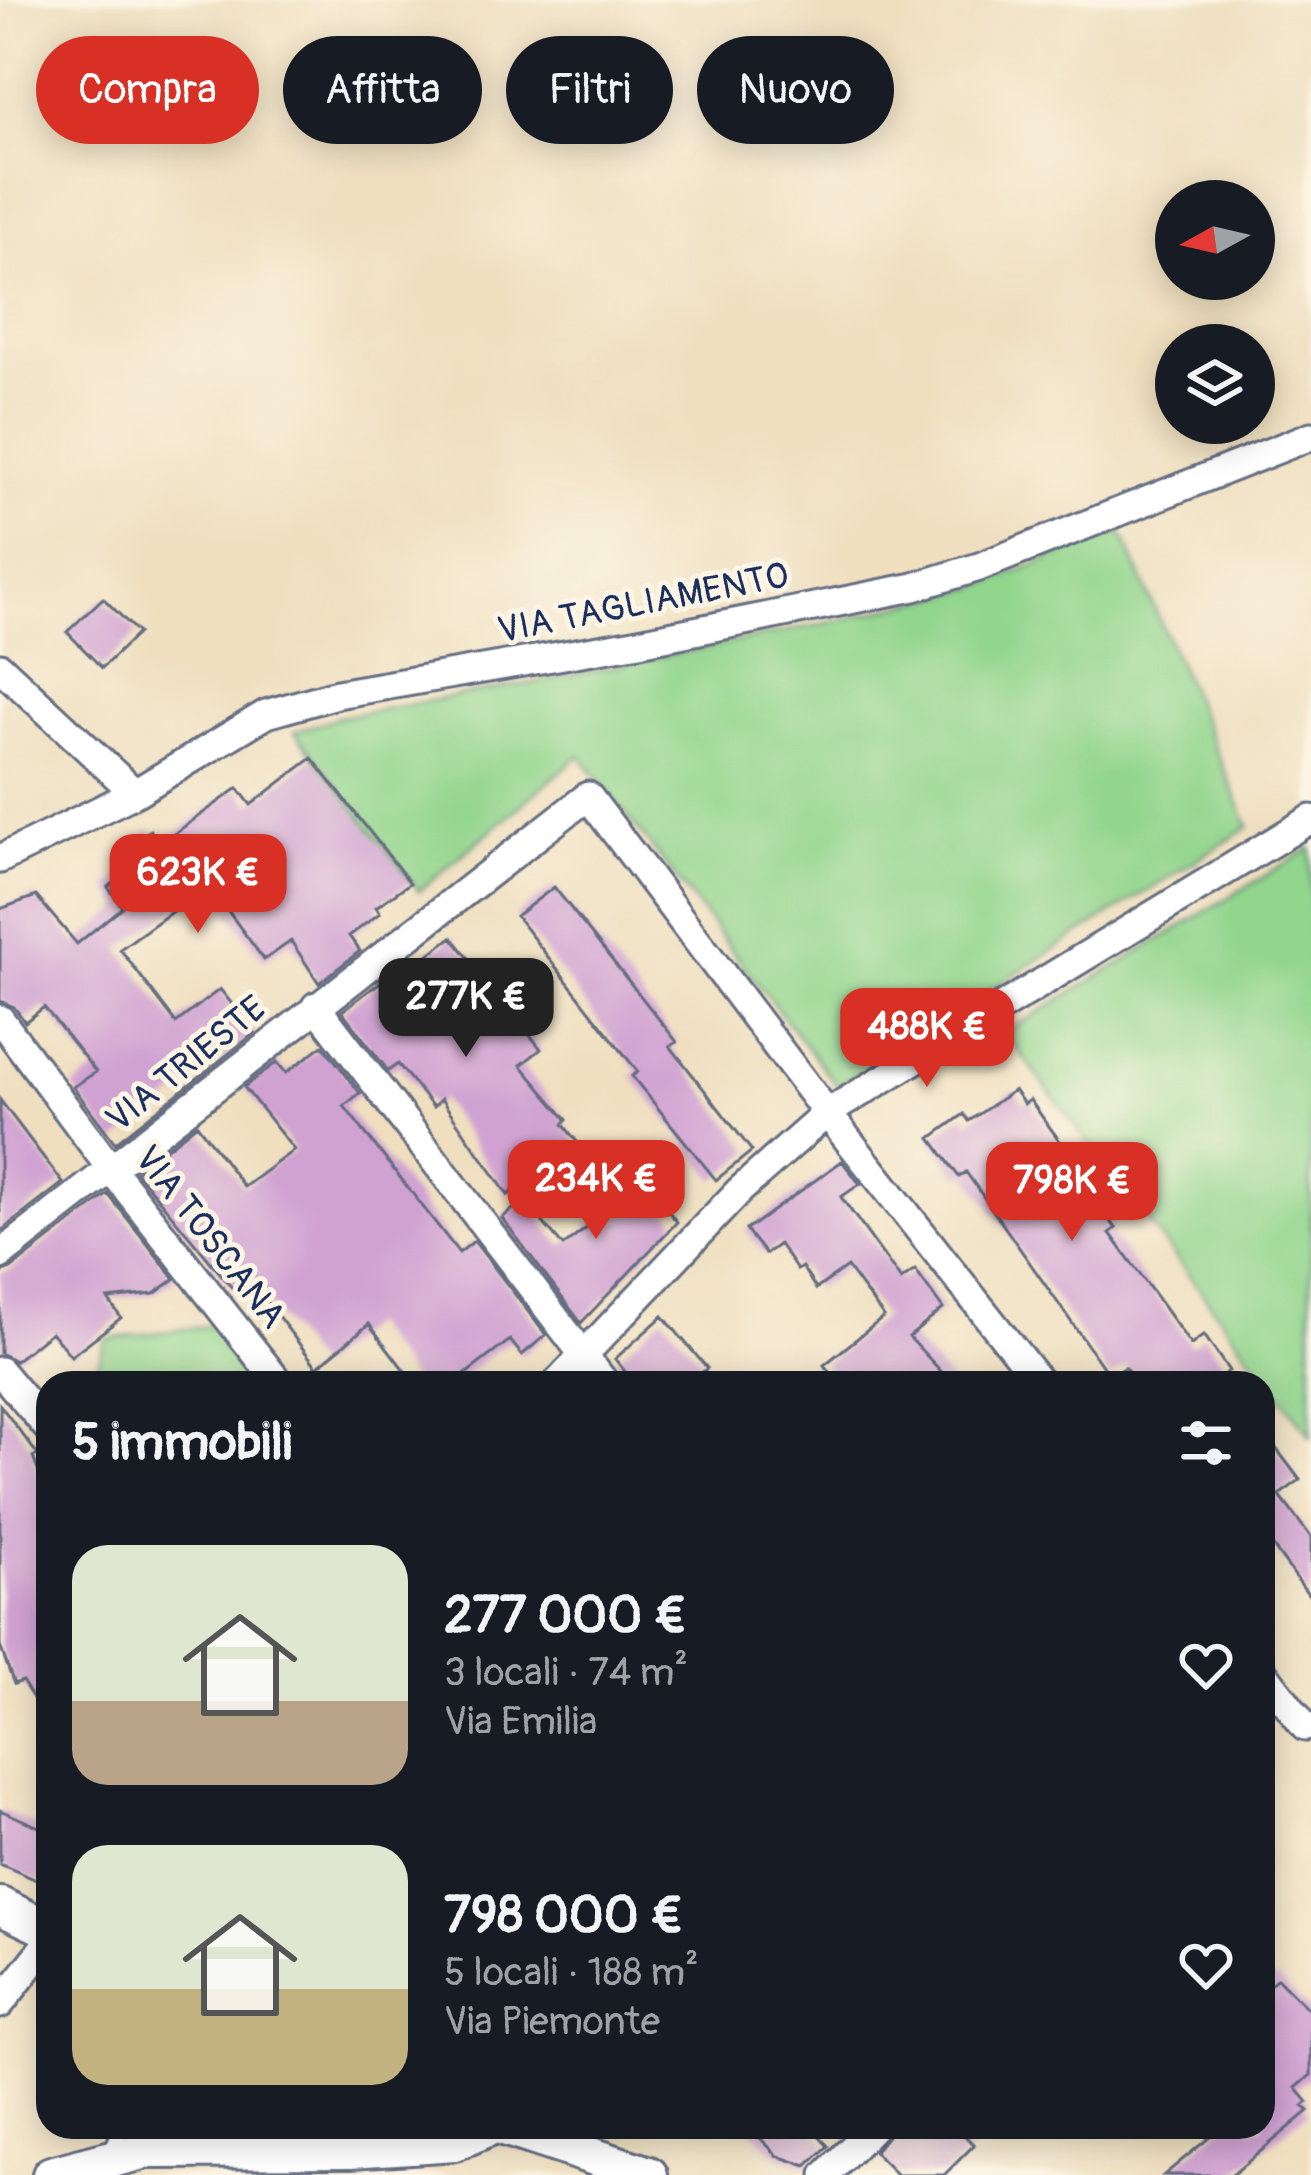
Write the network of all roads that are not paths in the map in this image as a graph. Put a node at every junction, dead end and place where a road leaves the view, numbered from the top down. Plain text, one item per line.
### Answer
1 (1311, 436) edge
2 (0, 667) edge
3 (135, 793) junction
4 (1311, 819) edge
5 (0, 859) edge
6 (316, 1006) junction
7 (0, 1018) edge
8 (827, 1113) junction
9 (111, 1169) junction
10 (0, 1256) edge
11 (581, 1354) junction
12 (0, 1371) edge
13 (270, 1371) edge
14 (566, 1371) edge
15 (594, 1371) edge
16 (1031, 1371) edge
17 (36, 1414) edge
18 (1275, 1688) edge
19 (1305, 1727) dead end
20 (0, 1906) edge
21 (36, 1923) edge
22 (36, 1958) edge
23 (0, 2004) edge
24 (116, 2139) edge
25 (462, 2139) edge
26 (540, 2139) edge
27 (861, 2139) edge
28 (106, 2161) junction
29 (51, 2175) edge
30 (649, 2175) edge
31 (826, 2175) edge

1 - 3 street, VIA TAGLIAMENTO
2 - 3 street
3 - 5 street, VIA TAGLIAMENTO
4 - 8 street
6 - 8 street, VIA TRIESTE
6 - 9 street, VIA TRIESTE
6 - 11 street
7 - 9 street, VIA TOSCANA
8 - 11 street
8 - 16 street
9 - 10 street, VIA TRIESTE
9 - 13 street, VIA TOSCANA
11 - 14 street
11 - 15 street
12 - 17 street
18 - 19 street
20 - 21 street
22 - 23 street
24 - 28 lane
25 - 28 street
26 - 30 street
27 - 31 street
28 - 29 street

